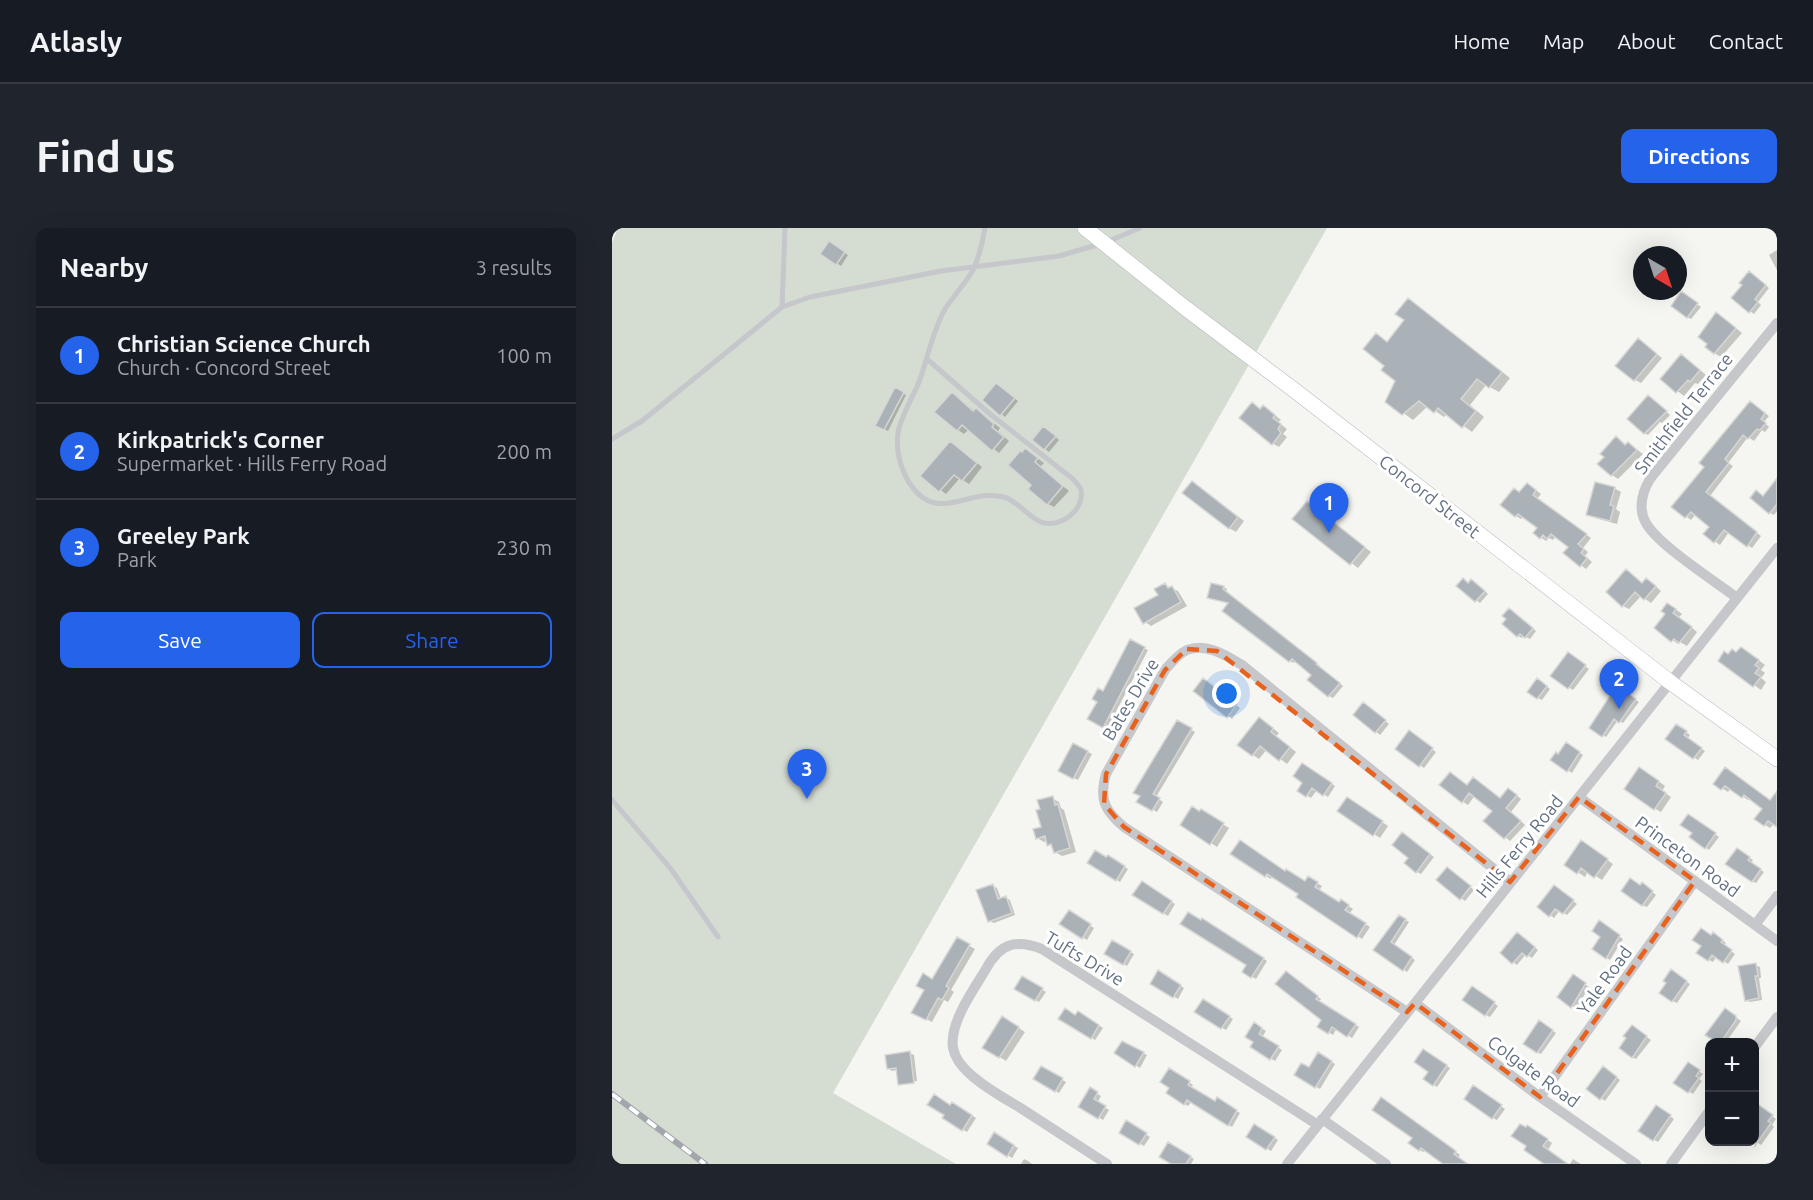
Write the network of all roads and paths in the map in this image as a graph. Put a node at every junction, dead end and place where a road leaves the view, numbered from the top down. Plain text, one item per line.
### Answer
1 (785, 228) edge
2 (985, 228) edge
3 (1085, 228) edge
4 (1140, 228) edge
5 (1104, 243) junction
6 (974, 268) junction
7 (782, 307) junction
8 (1777, 323) edge
9 (927, 359) junction
10 (612, 439) edge
11 (1777, 548) edge
12 (1737, 598) junction
13 (1670, 682) junction
14 (1777, 759) edge
15 (1579, 797) junction
16 (612, 800) edge
17 (1695, 881) junction
18 (1510, 882) junction
19 (1777, 896) edge
20 (1755, 925) junction
21 (718, 937) dead end
22 (1777, 941) edge
23 (1411, 1008) junction
24 (1777, 1017) edge
25 (1759, 1042) edge
26 (1540, 1097) junction
27 (1705, 1117) edge
28 (1320, 1122) junction
29 (1107, 1164) edge
30 (1287, 1164) edge
31 (1386, 1164) edge
32 (1636, 1164) edge
33 (1671, 1164) edge

1 - 7 lane
2 - 6 lane
3 - 5 main road, Concord Street
4 - 5 lane
5 - 6 lane
5 - 13 main road, Concord Street
6 - 7 lane
6 - 9 lane
7 - 10 lane
8 - 12 street, Smithfield Terrace
9 - 9 lane
11 - 12 street, Hills Ferry Road
12 - 13 street, Hills Ferry Road
13 - 14 main road, Concord Street
13 - 15 street, Hills Ferry Road
15 - 17 street, Princeton Road
15 - 18 street, Hills Ferry Road
16 - 21 lane
17 - 20 street, Princeton Road
17 - 26 street, Yale Road
18 - 23 street, Hills Ferry Road
18 - 23 street, Bates Drive
19 - 20 street
20 - 22 street, Princeton Road
23 - 26 street, Colgate Road
23 - 28 street, Hills Ferry Road
24 - 25 street
26 - 32 street, Colgate Road
27 - 33 street
28 - 29 street, Tufts Drive
28 - 30 street, Hills Ferry Road
28 - 31 street

